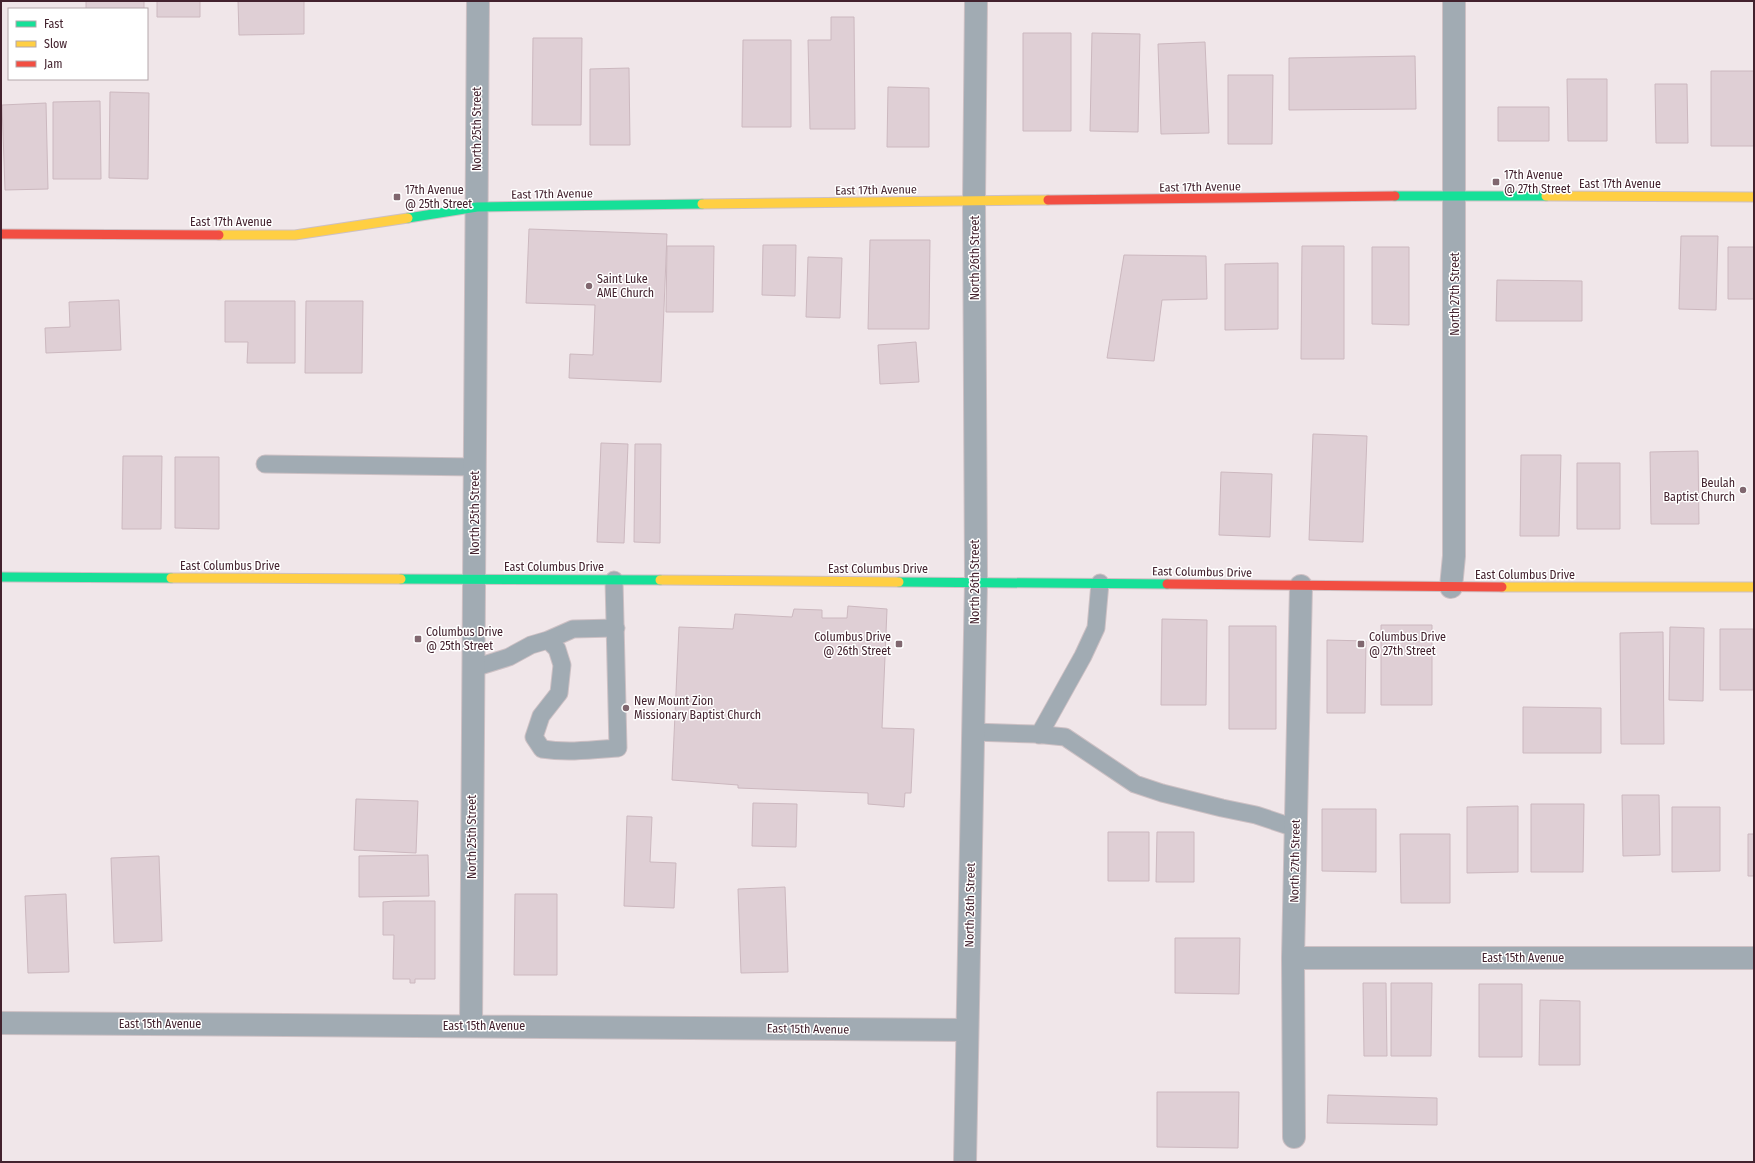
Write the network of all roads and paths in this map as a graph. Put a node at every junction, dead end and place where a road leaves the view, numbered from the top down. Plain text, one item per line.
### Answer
1 (478, 1) edge
2 (976, 1) edge
3 (1454, 1) edge
4 (1455, 196) junction
5 (1754, 197) edge
6 (974, 201) junction
7 (477, 207) junction
8 (1, 234) edge
9 (265, 464) dead end
10 (475, 467) junction
11 (1, 577) edge
12 (474, 579) junction
13 (614, 580) junction
14 (976, 582) junction
15 (1100, 583) junction
16 (1301, 586) junction
17 (1451, 587) junction
18 (1754, 587) edge
19 (616, 628) junction
20 (548, 640) junction
21 (474, 668) junction
22 (973, 732) junction
23 (1039, 735) junction
24 (1296, 828) junction
25 (1293, 958) junction
26 (1754, 958) edge
27 (1, 1023) edge
28 (471, 1025) junction
29 (967, 1030) junction
30 (1294, 1137) dead end
31 (965, 1162) edge

1 - 7 street, North 25th Street
2 - 6 street, North 26th Street
3 - 4 street, North 27th Street
4 - 5 main road, East 17th Avenue
4 - 6 main road, East 17th Avenue
4 - 17 street, North 27th Street
6 - 7 main road, East 17th Avenue
6 - 14 street, North 26th Street
7 - 8 main road, East 17th Avenue
7 - 10 street, North 25th Street
9 - 10 lane
10 - 12 street, North 25th Street
11 - 12 main road, East Columbus Drive
12 - 13 main road, East Columbus Drive
12 - 21 street, North 25th Street
13 - 14 main road, East Columbus Drive
13 - 19 lane
14 - 15 main road, East Columbus Drive
14 - 22 street, North 26th Street
15 - 16 main road, East Columbus Drive
15 - 23 lane
16 - 17 main road, East Columbus Drive
16 - 24 street, North 27th Street
17 - 18 main road, East Columbus Drive
19 - 20 lane
19 - 20 lane
20 - 21 lane
21 - 28 street, North 25th Street
22 - 23 lane
22 - 29 street, North 26th Street
23 - 24 lane
24 - 25 street, North 27th Street
25 - 26 street, East 15th Avenue
25 - 30 street, North 27th Street
27 - 28 street, East 15th Avenue
28 - 29 street, East 15th Avenue
29 - 31 street, North 26th Street

